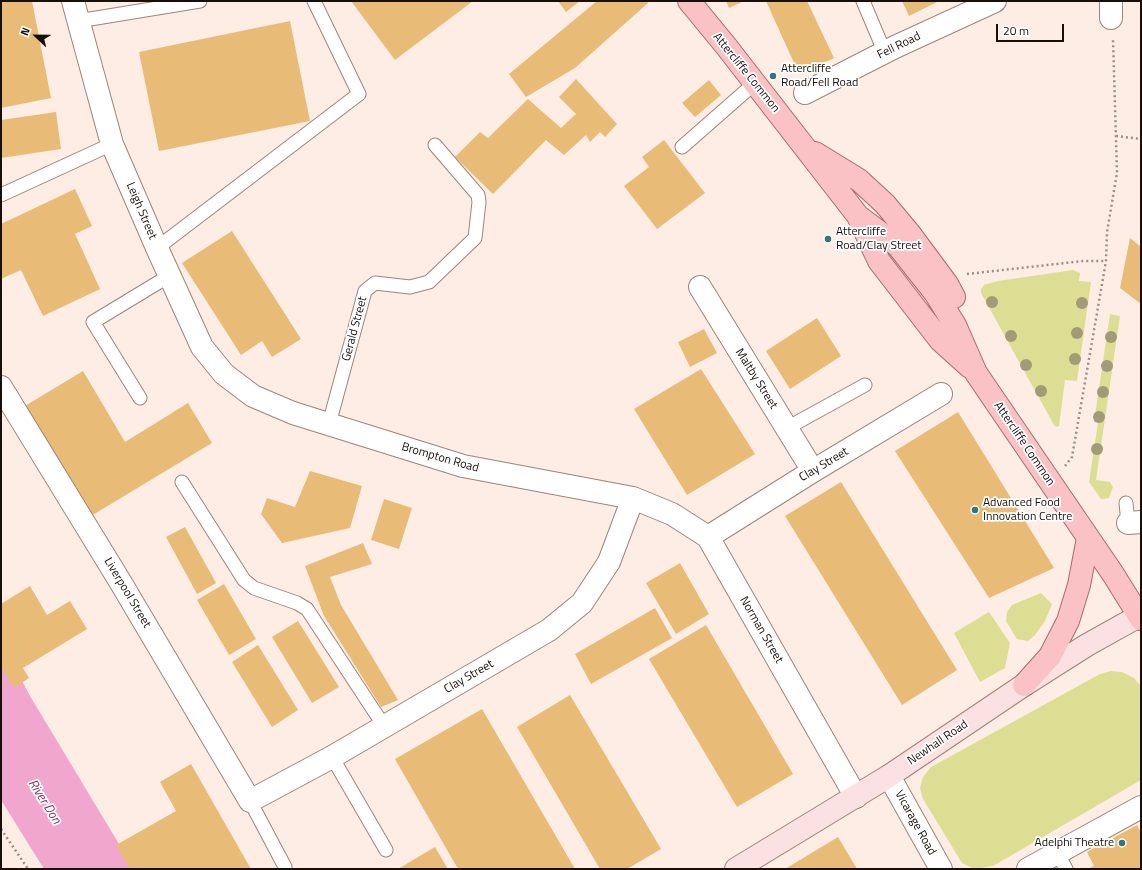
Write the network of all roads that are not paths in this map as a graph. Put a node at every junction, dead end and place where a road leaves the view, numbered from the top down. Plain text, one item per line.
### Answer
1 (200, 1) edge
2 (314, 1) edge
3 (689, 1) edge
4 (863, 1) edge
5 (995, 1) edge
6 (76, 11) edge
7 (885, 53) junction
8 (755, 83) junction
9 (805, 93) dead end
10 (112, 144) junction
11 (435, 145) dead end
12 (804, 146) junction
13 (682, 147) dead end
14 (1, 195) edge
15 (157, 248) junction
16 (170, 276) junction
17 (700, 287) dead end
18 (976, 372) junction
19 (865, 385) dead end
20 (1, 388) edge
21 (941, 394) dead end
22 (253, 396) joint
23 (140, 398) dead end
24 (329, 424) junction
25 (787, 428) junction
26 (813, 471) junction
27 (182, 482) dead end
28 (633, 498) junction
29 (708, 537) junction
30 (1088, 538) junction
31 (1140, 617) edge
32 (1024, 685) junction
33 (384, 726) junction
34 (332, 757) junction
35 (889, 776) junction
36 (856, 797) junction
37 (250, 801) junction
38 (1141, 807) edge
39 (386, 850) dead end
40 (1062, 861) edge
41 (285, 867) dead end
42 (736, 869) edge
43 (941, 869) edge
44 (1028, 869) edge

1 - 6 lane
2 - 15 lane
3 - 8 main road, Attercliffe Common
4 - 7 lane
5 - 7 street, Fell Road
6 - 10 street, Leigh Street
7 - 9 street, Fell Road
8 - 12 main road, Attercliffe Common
8 - 13 lane
10 - 14 lane
10 - 15 street, Leigh Street
11 - 24 lane, Gerald Street
12 - 18 main road, Attercliffe Common
12 - 18 main road, Attercliffe Common
15 - 16 street, Leigh Street
16 - 22 street, Leigh Street
16 - 23 lane
17 - 25 street, Maltby Street
18 - 30 main road, Attercliffe Common
19 - 25 lane
20 - 37 street, Liverpool Street
21 - 26 street, Clay Street
22 - 24 street, Brompton Road
24 - 28 street, Brompton Road
25 - 26 street, Maltby Street
26 - 29 street, Clay Street
27 - 33 lane
28 - 29 street, Norman Street
28 - 33 street, Clay Street
29 - 36 street, Norman Street
30 - 31 main road, Attercliffe Common
30 - 32 main road
31 - 32 main road, Newhall Road
32 - 35 main road, Newhall Road
33 - 34 street, Clay Street
34 - 37 street, Clay Street
34 - 39 lane
35 - 36 main road, Newhall Road
35 - 43 street, Vicarage Road
36 - 42 main road, Newhall Road
37 - 41 lane
38 - 40 street
40 - 44 street

